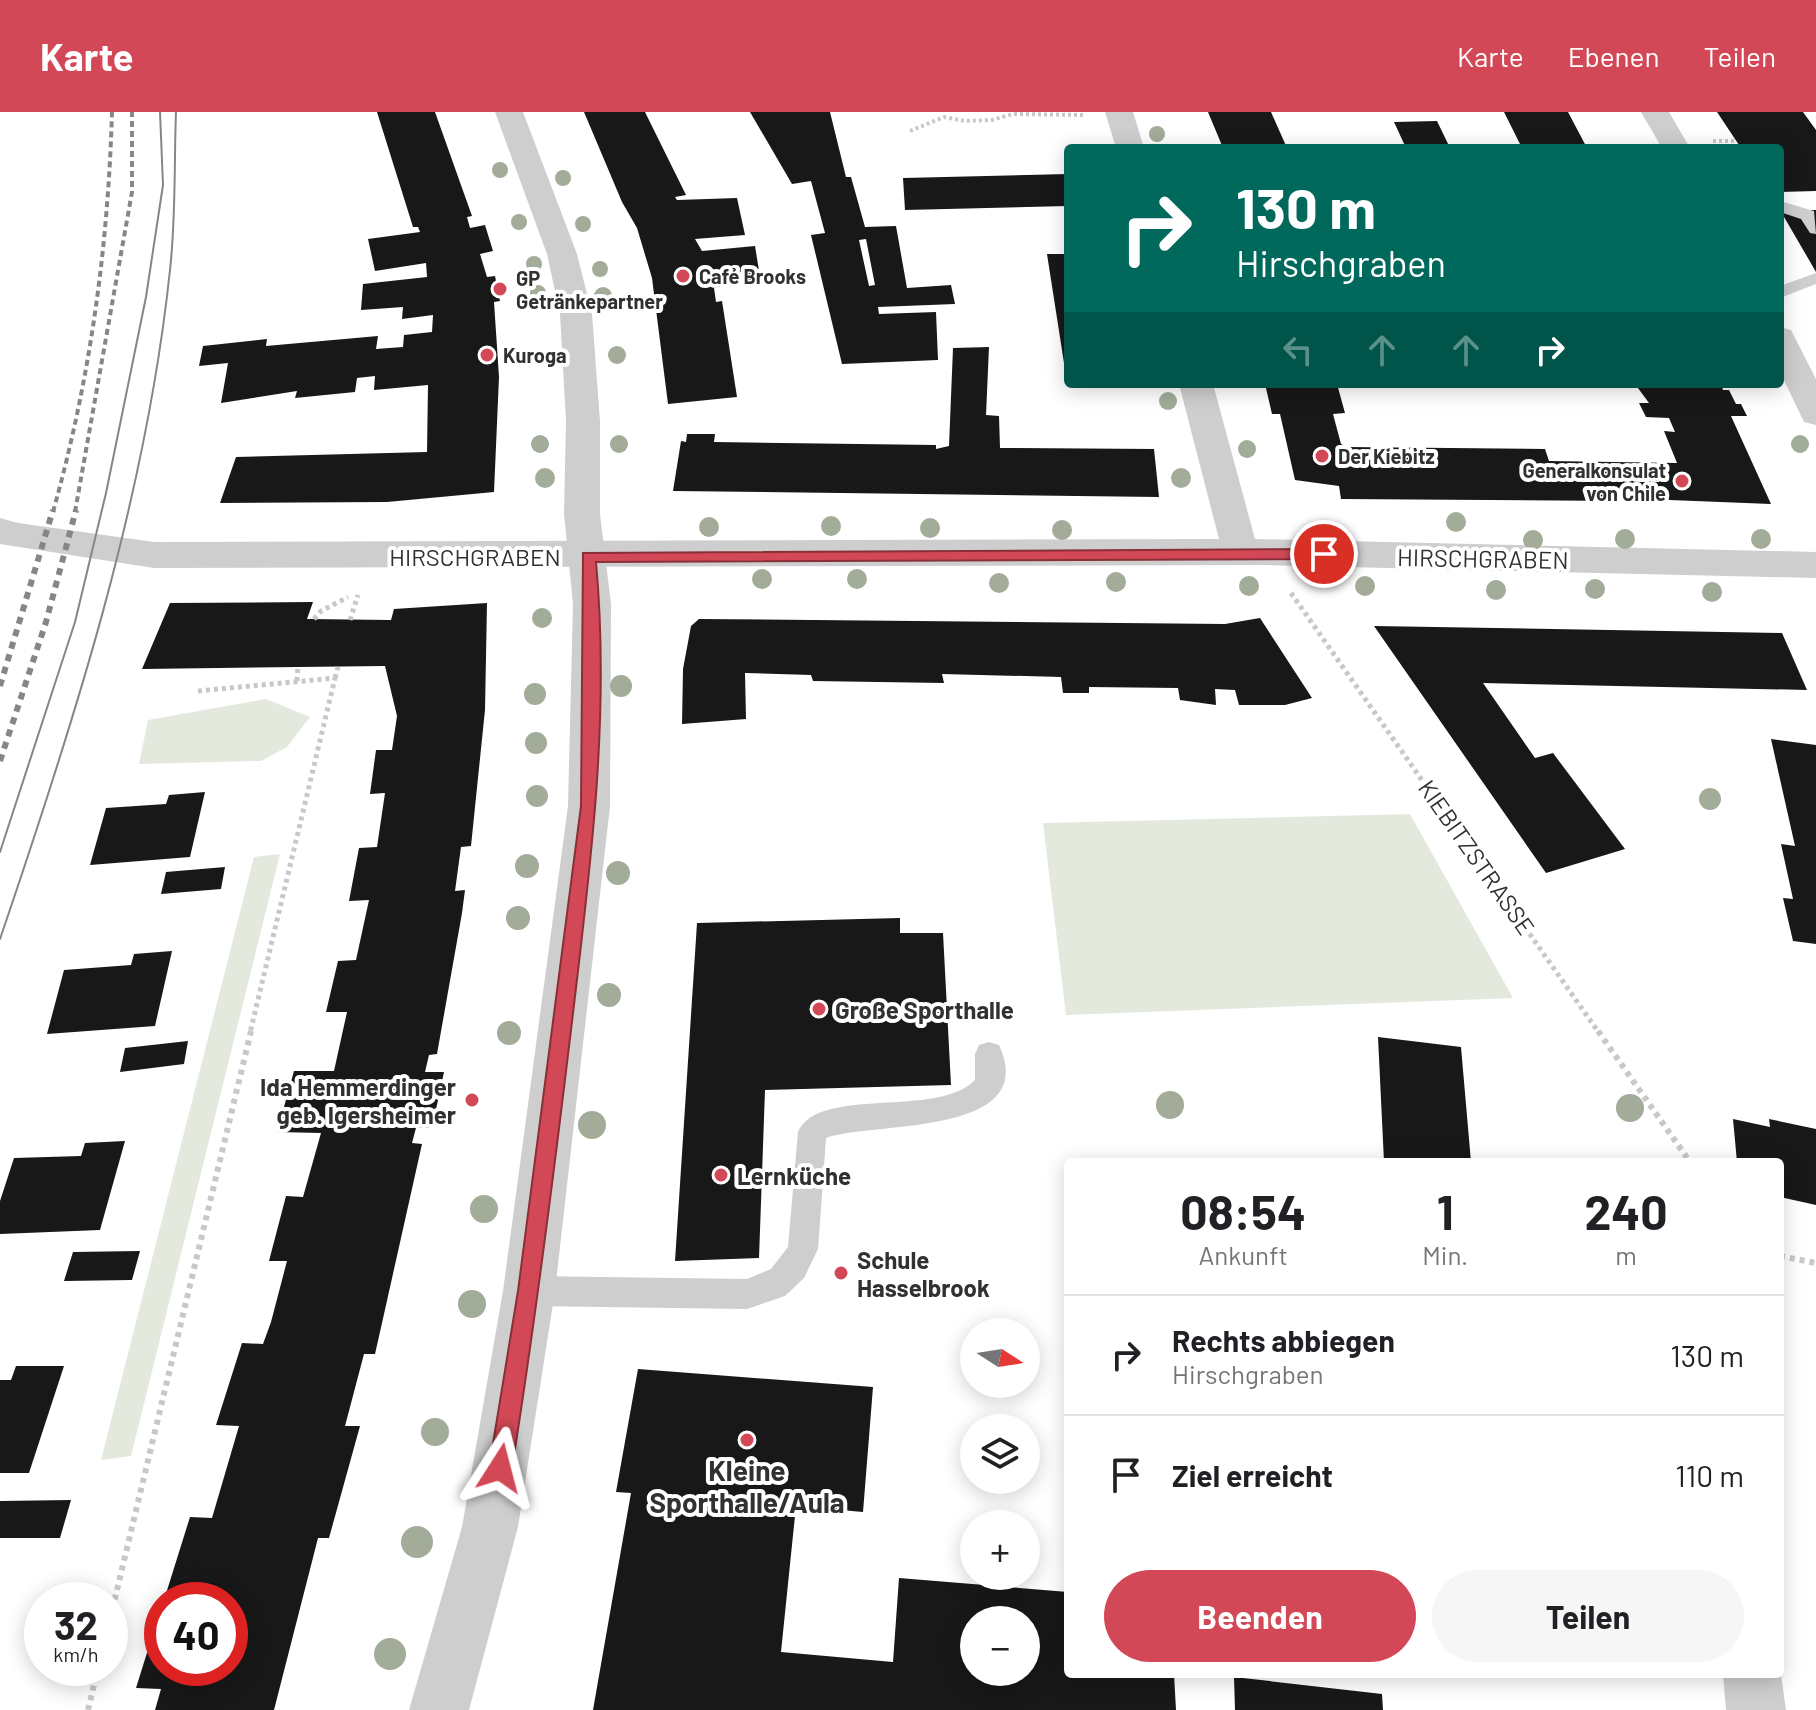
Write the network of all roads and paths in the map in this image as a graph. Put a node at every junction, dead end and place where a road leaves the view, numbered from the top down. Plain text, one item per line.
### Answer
1 (509, 112) edge
2 (1655, 112) edge
3 (1120, 113) edge
4 (910, 131) dead end
5 (1129, 144) edge
6 (1674, 144) edge
7 (1784, 207) edge
8 (1816, 229) edge
9 (1816, 278) edge
10 (1784, 290) edge
11 (1784, 346) edge
12 (1197, 388) edge
13 (1816, 414) edge
14 (0, 530) edge
15 (1252, 552) junction
16 (588, 557) junction
17 (1816, 565) edge
18 (359, 590) dead end
19 (314, 619) dead end
20 (298, 667) dead end
21 (338, 667) dead end
22 (335, 678) junction
23 (297, 681) junction
24 (198, 691) dead end
25 (989, 1054) dead end
26 (1687, 1158) edge
27 (1784, 1257) edge
28 (1816, 1263) edge
29 (529, 1291) junction
30 (119, 1582) edge
31 (1753, 1678) edge
32 (94, 1686) edge
33 (88, 1710) edge
34 (439, 1710) edge
35 (1756, 1710) edge

1 - 16 street
2 - 6 street
3 - 4 path
3 - 5 street
7 - 8 lane
9 - 10 lane
11 - 13 street
12 - 15 street
14 - 16 street, HIRSCHGRABEN
15 - 16 street, HIRSCHGRABEN
15 - 17 street, HIRSCHGRABEN
15 - 26 path, KIEBITZSTRASSE
16 - 29 street
18 - 19 path
20 - 23 path
21 - 22 path
22 - 23 path
22 - 30 path
23 - 24 path
25 - 29 lane
27 - 28 path
29 - 34 street
31 - 35 street
32 - 33 path

